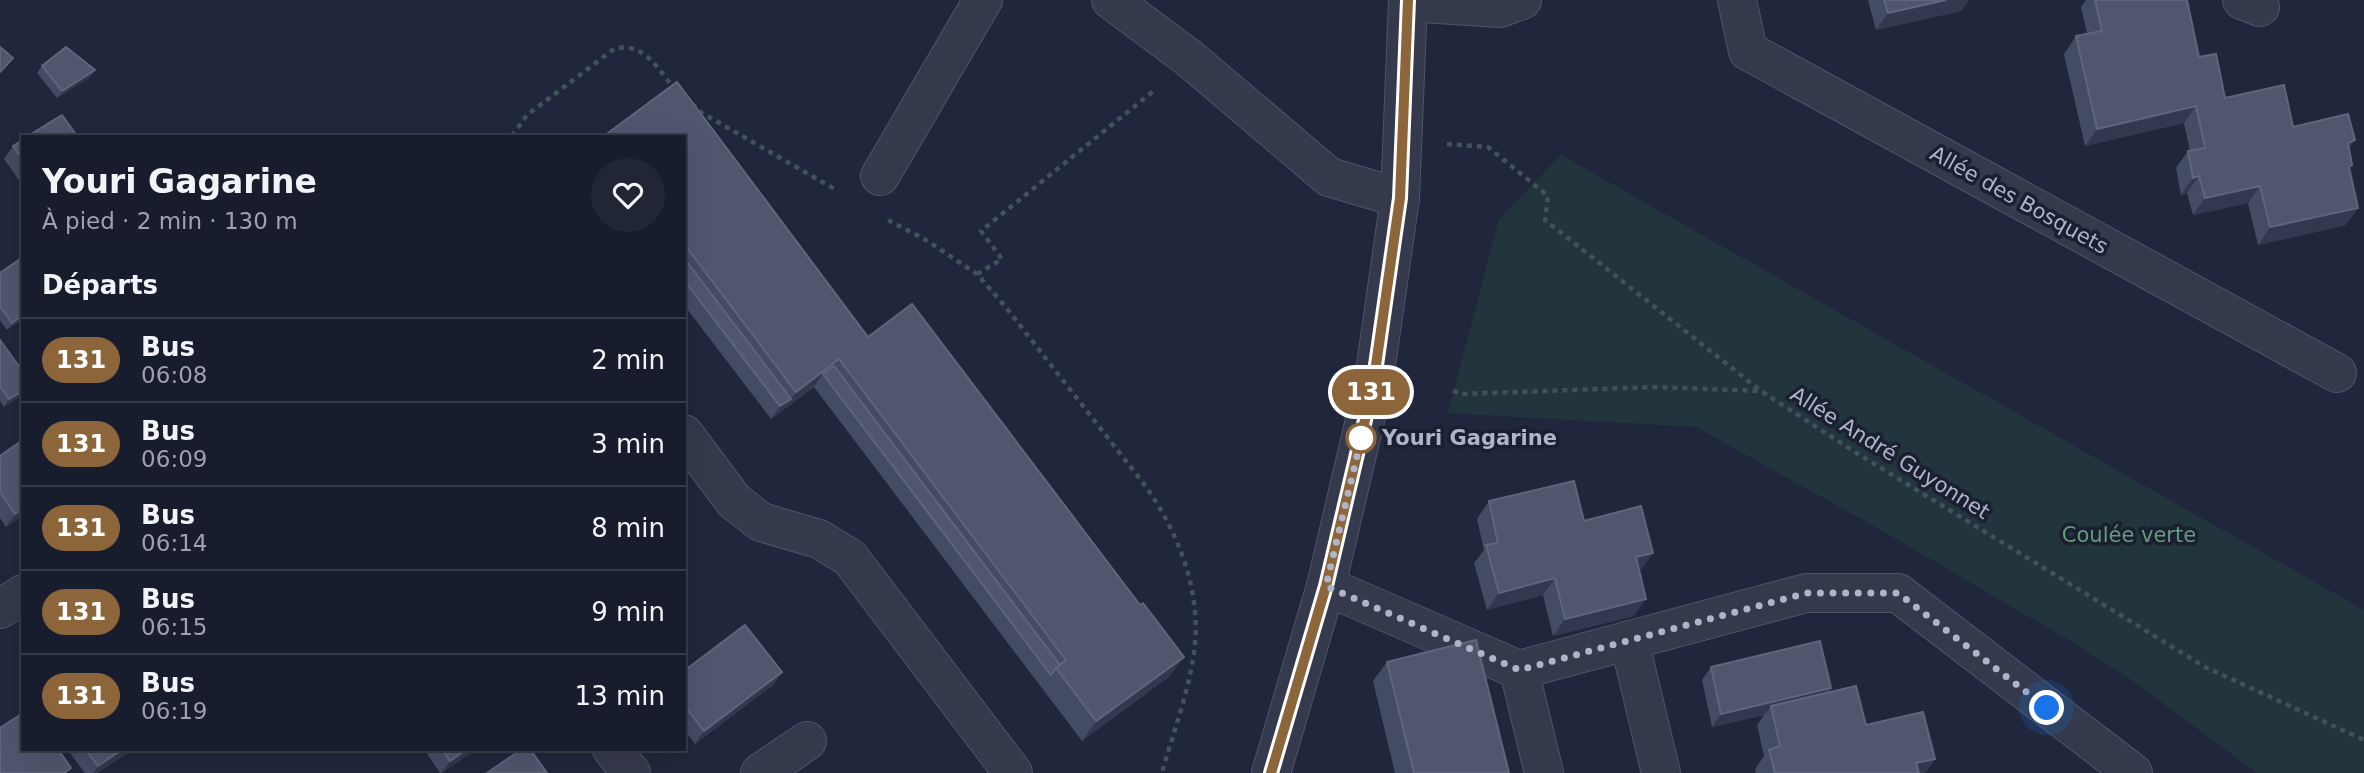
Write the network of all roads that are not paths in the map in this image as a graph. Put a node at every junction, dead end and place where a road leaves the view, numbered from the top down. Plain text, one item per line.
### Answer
1 (983, 0) edge
2 (1111, 0) edge
3 (1522, 0) edge
4 (1737, 0) edge
5 (1407, 1) edge
6 (880, 176) dead end
7 (1400, 198) junction
8 (2337, 373) dead end
9 (686, 436) edge
10 (1326, 586) junction
11 (21, 595) edge
12 (0, 610) edge
13 (1629, 640) junction
14 (1519, 670) junction
15 (807, 741) dead end
16 (614, 751) edge
17 (631, 773) edge
18 (760, 773) edge
19 (1013, 773) edge
20 (1271, 773) edge
21 (1544, 773) edge
22 (1661, 773) edge
23 (2133, 773) edge

1 - 6 street
2 - 7 street
3 - 5 street
4 - 8 street, Allée des Bosquets
5 - 7 street
7 - 10 street
9 - 19 street
10 - 14 street
10 - 20 street
11 - 12 street
13 - 14 street
13 - 22 street
13 - 23 street
14 - 21 street
15 - 18 street
16 - 17 street

